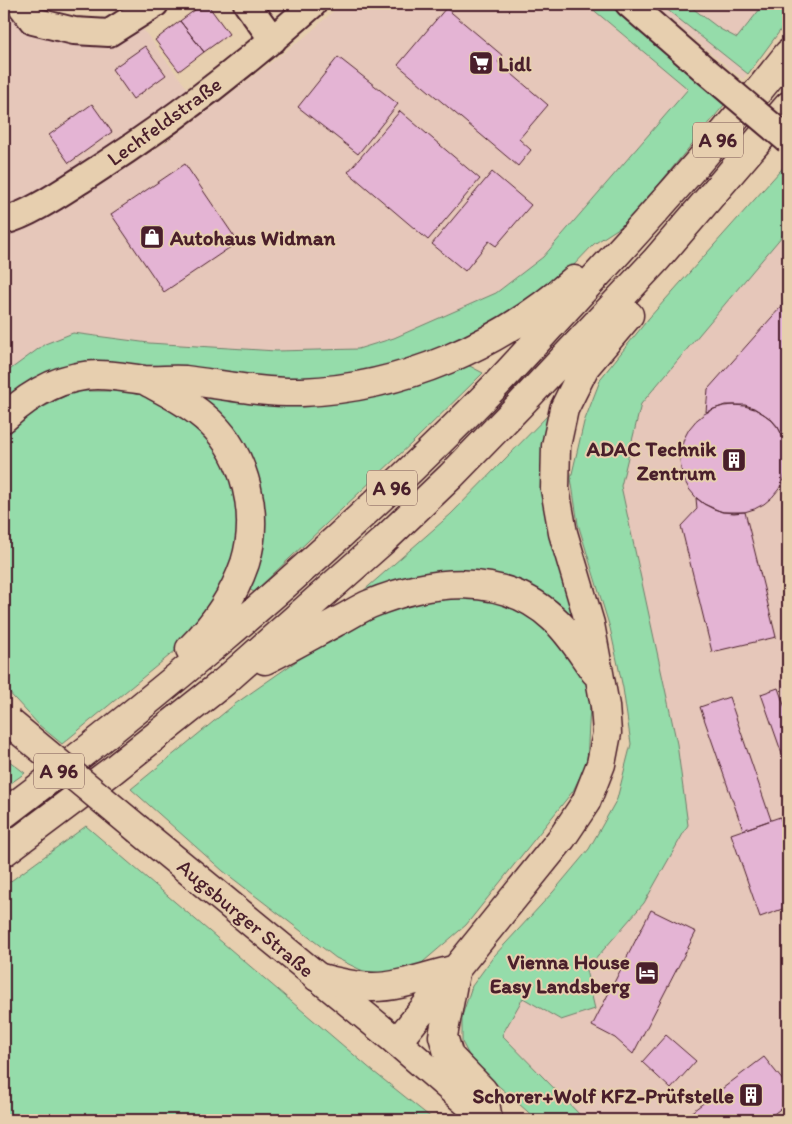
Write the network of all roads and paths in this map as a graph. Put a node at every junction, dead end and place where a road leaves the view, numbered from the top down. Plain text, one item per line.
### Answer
1 (20, 4) edge
2 (155, 4) edge
3 (247, 4) edge
4 (313, 4) edge
5 (629, 4) edge
6 (273, 40) junction
7 (788, 54) edge
8 (788, 106) edge
9 (788, 140) edge
10 (4, 221) edge
11 (645, 223) junction
12 (656, 260) junction
13 (144, 380) junction
14 (4, 418) edge
15 (599, 679) junction
16 (224, 682) junction
17 (6, 720) edge
18 (115, 727) junction
19 (4, 814) edge
20 (4, 852) edge
21 (456, 969) junction
22 (317, 977) junction
23 (397, 1042) junction
24 (488, 1120) edge

1 - 2 street
3 - 6 street
4 - 6 street, Lechfeldstraße
5 - 9 street, bridge
6 - 10 street, Lechfeldstraße
7 - 11 main road, A 96
8 - 12 main road, A 96
11 - 13 main road
11 - 18 main road, A 96
12 - 15 main road
12 - 16 main road, A 96
13 - 14 main road
13 - 18 main road
15 - 16 main road
15 - 21 main road
16 - 20 main road, A 96
17 - 22 main road, Augsburger Straße, bridge
18 - 19 main road, A 96
21 - 22 main road
21 - 23 main road
21 - 24 main road
22 - 23 main road, Augsburger Straße
23 - 24 main road, Augsburger Straße

